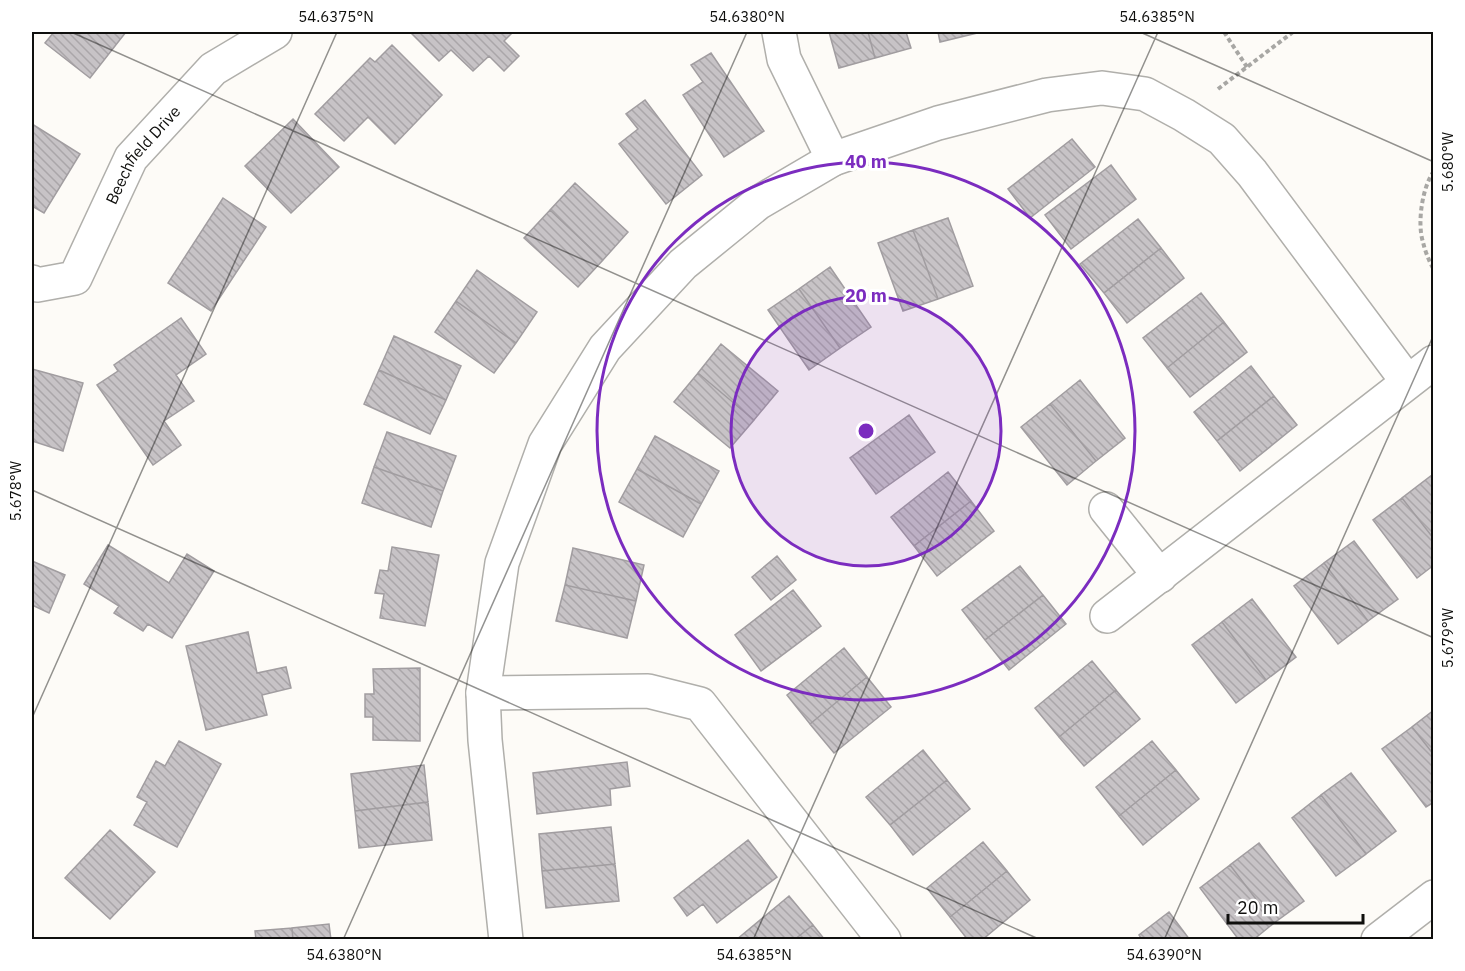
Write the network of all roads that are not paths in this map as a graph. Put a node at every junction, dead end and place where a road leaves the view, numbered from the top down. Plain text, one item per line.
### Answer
1 (275, 32) edge
2 (779, 32) edge
3 (833, 159) junction
4 (32, 282) edge
5 (1434, 362) edge
6 (1407, 381) junction
7 (1106, 509) dead end
8 (1160, 576) junction
9 (1107, 616) dead end
10 (483, 693) junction
11 (1430, 907) edge
12 (506, 939) edge
13 (884, 939) edge
14 (1378, 939) edge

1 - 4 street, Beechfield Drive
2 - 3 street
3 - 6 street
3 - 10 street
5 - 6 street
6 - 8 street
7 - 8 street
8 - 9 street
10 - 12 street
10 - 13 street
11 - 14 street

